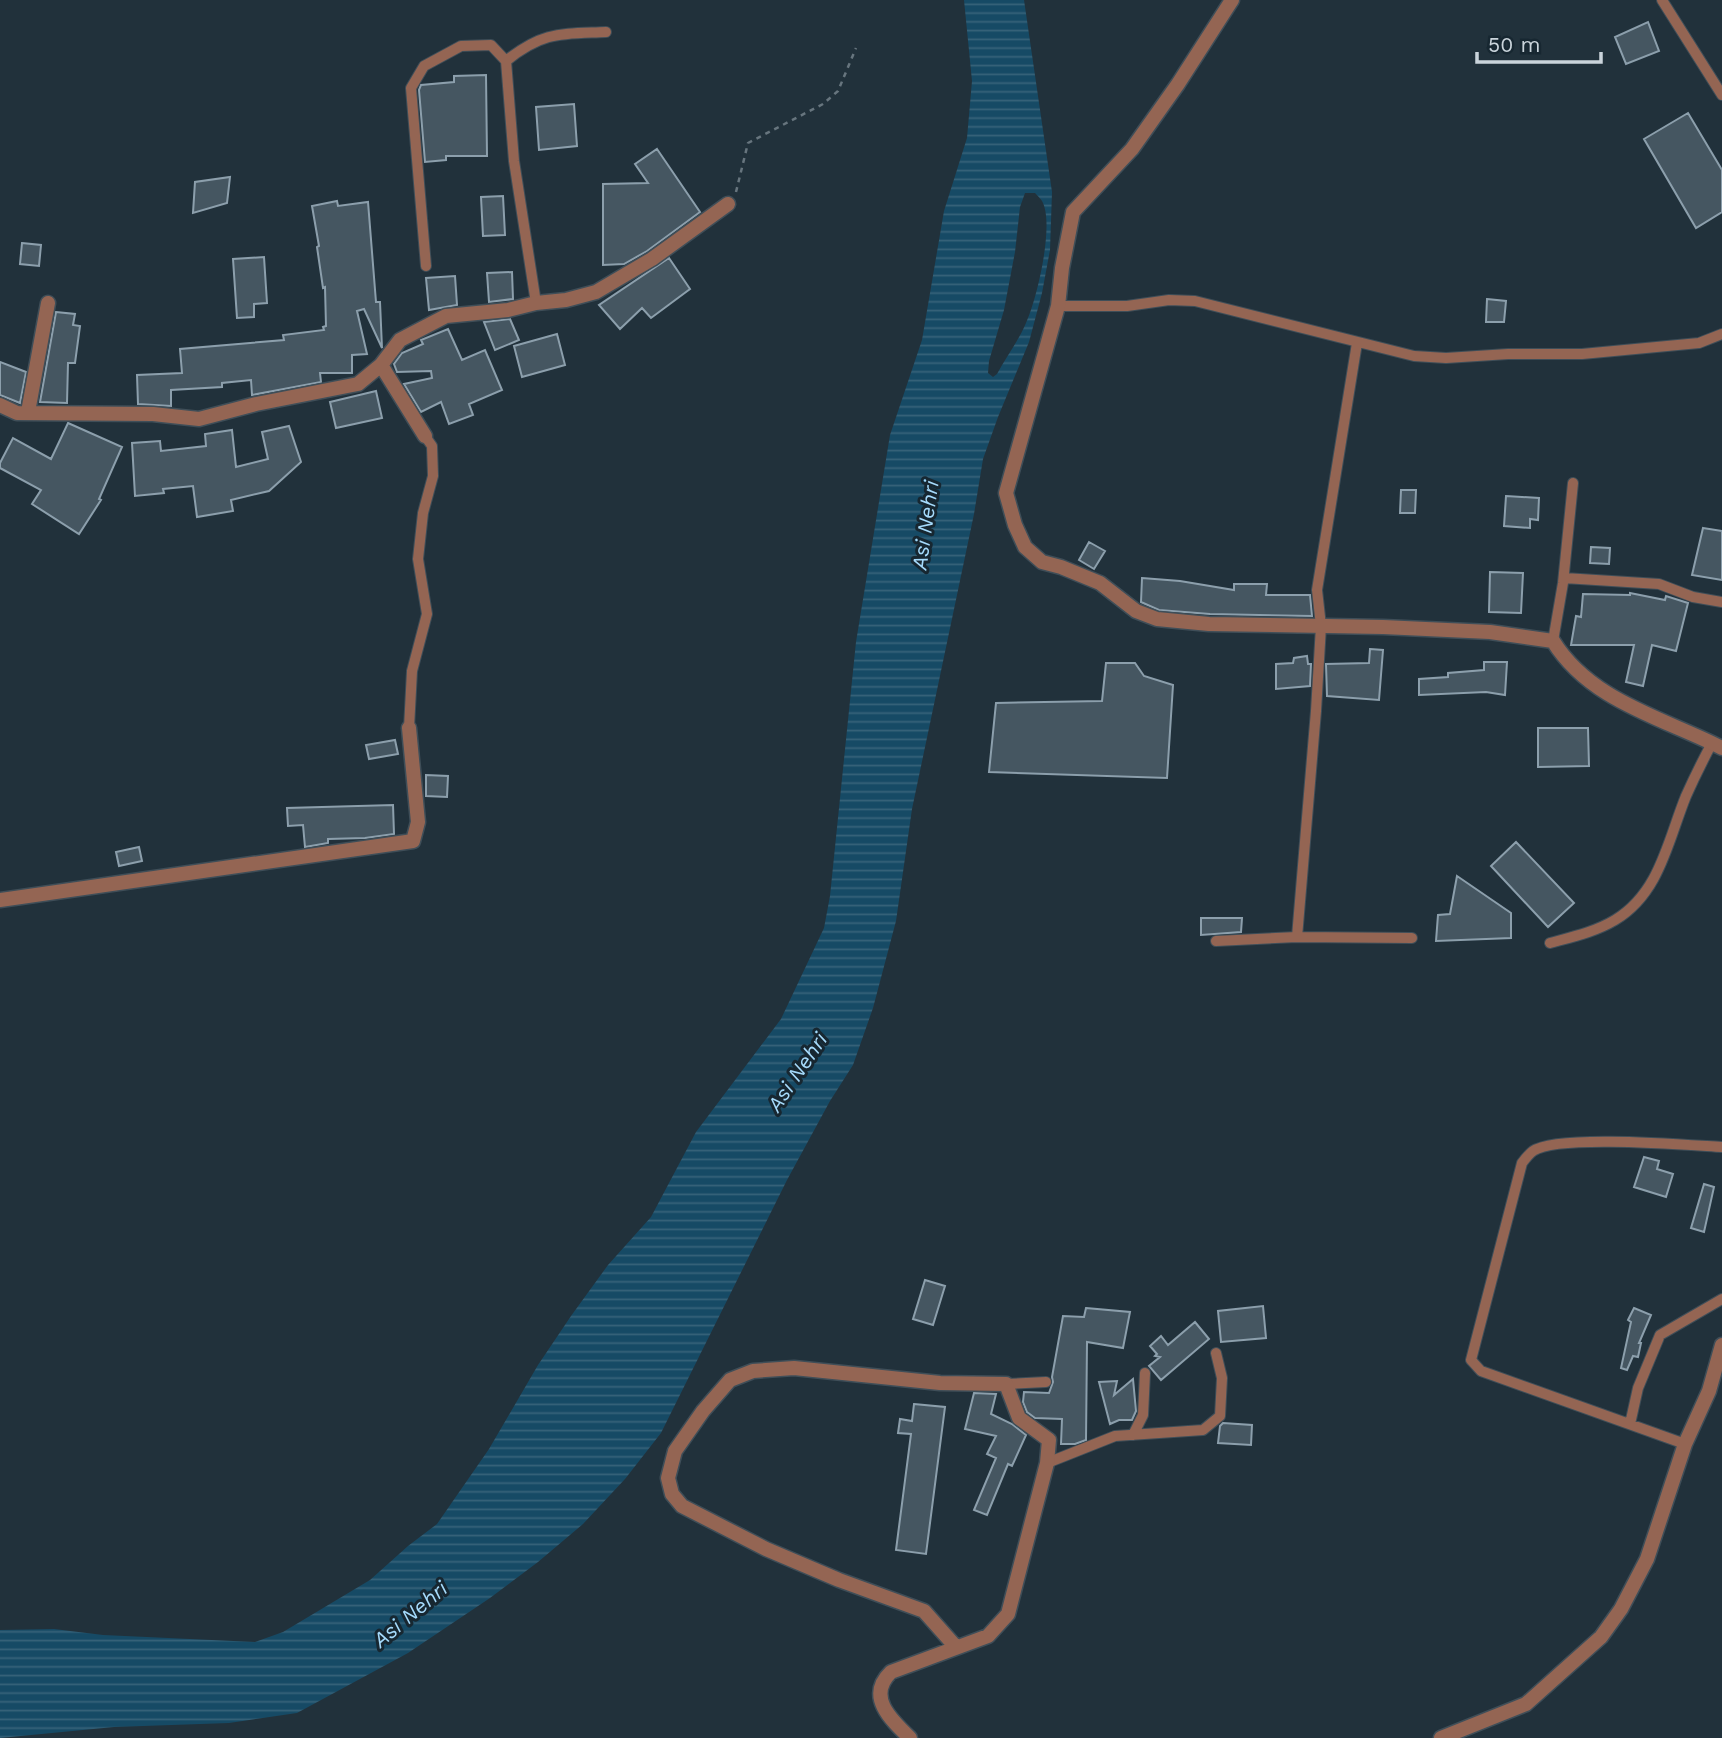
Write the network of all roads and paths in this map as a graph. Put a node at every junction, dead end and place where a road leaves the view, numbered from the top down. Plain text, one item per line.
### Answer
1 (1232, 0) edge
2 (1662, 0) edge
3 (606, 32) dead end
4 (856, 48) dead end
5 (506, 61) junction
6 (1722, 95) edge
7 (728, 204) joint
8 (426, 266) dead end
9 (48, 303) dead end
10 (536, 303) junction
11 (1058, 306) junction
12 (1722, 334) edge
13 (1357, 343) junction
14 (381, 365) junction
15 (0, 405) edge
16 (29, 412) junction
17 (425, 436) joint
18 (1573, 483) dead end
19 (1564, 579) junction
20 (1722, 602) edge
21 (1321, 626) junction
22 (1553, 641) junction
23 (409, 728) joint
24 (1717, 745) edge
25 (0, 900) edge
26 (1297, 937) junction
27 (1412, 938) dead end
28 (1216, 941) dead end
29 (1550, 943) dead end
30 (1722, 1147) edge
31 (1722, 1299) edge
32 (1722, 1345) edge
33 (1216, 1353) dead end
34 (1145, 1373) dead end
35 (1046, 1382) dead end
36 (1006, 1384) junction
37 (1630, 1424) junction
38 (1133, 1435) junction
39 (1685, 1444) junction
40 (1047, 1463) junction
41 (955, 1647) junction
42 (910, 1738) edge
43 (1441, 1738) edge

1 - 11 street
2 - 6 lane
3 - 5 lane
4 - 7 path
5 - 8 lane
5 - 10 lane
7 - 10 street
9 - 16 street
10 - 14 street
11 - 13 lane
11 - 21 street
12 - 13 lane
13 - 21 lane
14 - 16 street
14 - 17 street
15 - 16 street
17 - 23 lane
18 - 19 lane
19 - 20 lane
19 - 22 lane
21 - 22 street
21 - 26 lane
22 - 24 street
23 - 25 street
24 - 29 lane
26 - 27 lane
26 - 28 lane
30 - 37 lane
31 - 37 lane
32 - 39 street
33 - 38 lane
34 - 38 lane
35 - 36 lane
36 - 40 street
36 - 41 street
37 - 39 lane
38 - 40 lane
39 - 43 street
40 - 41 street
41 - 42 street

